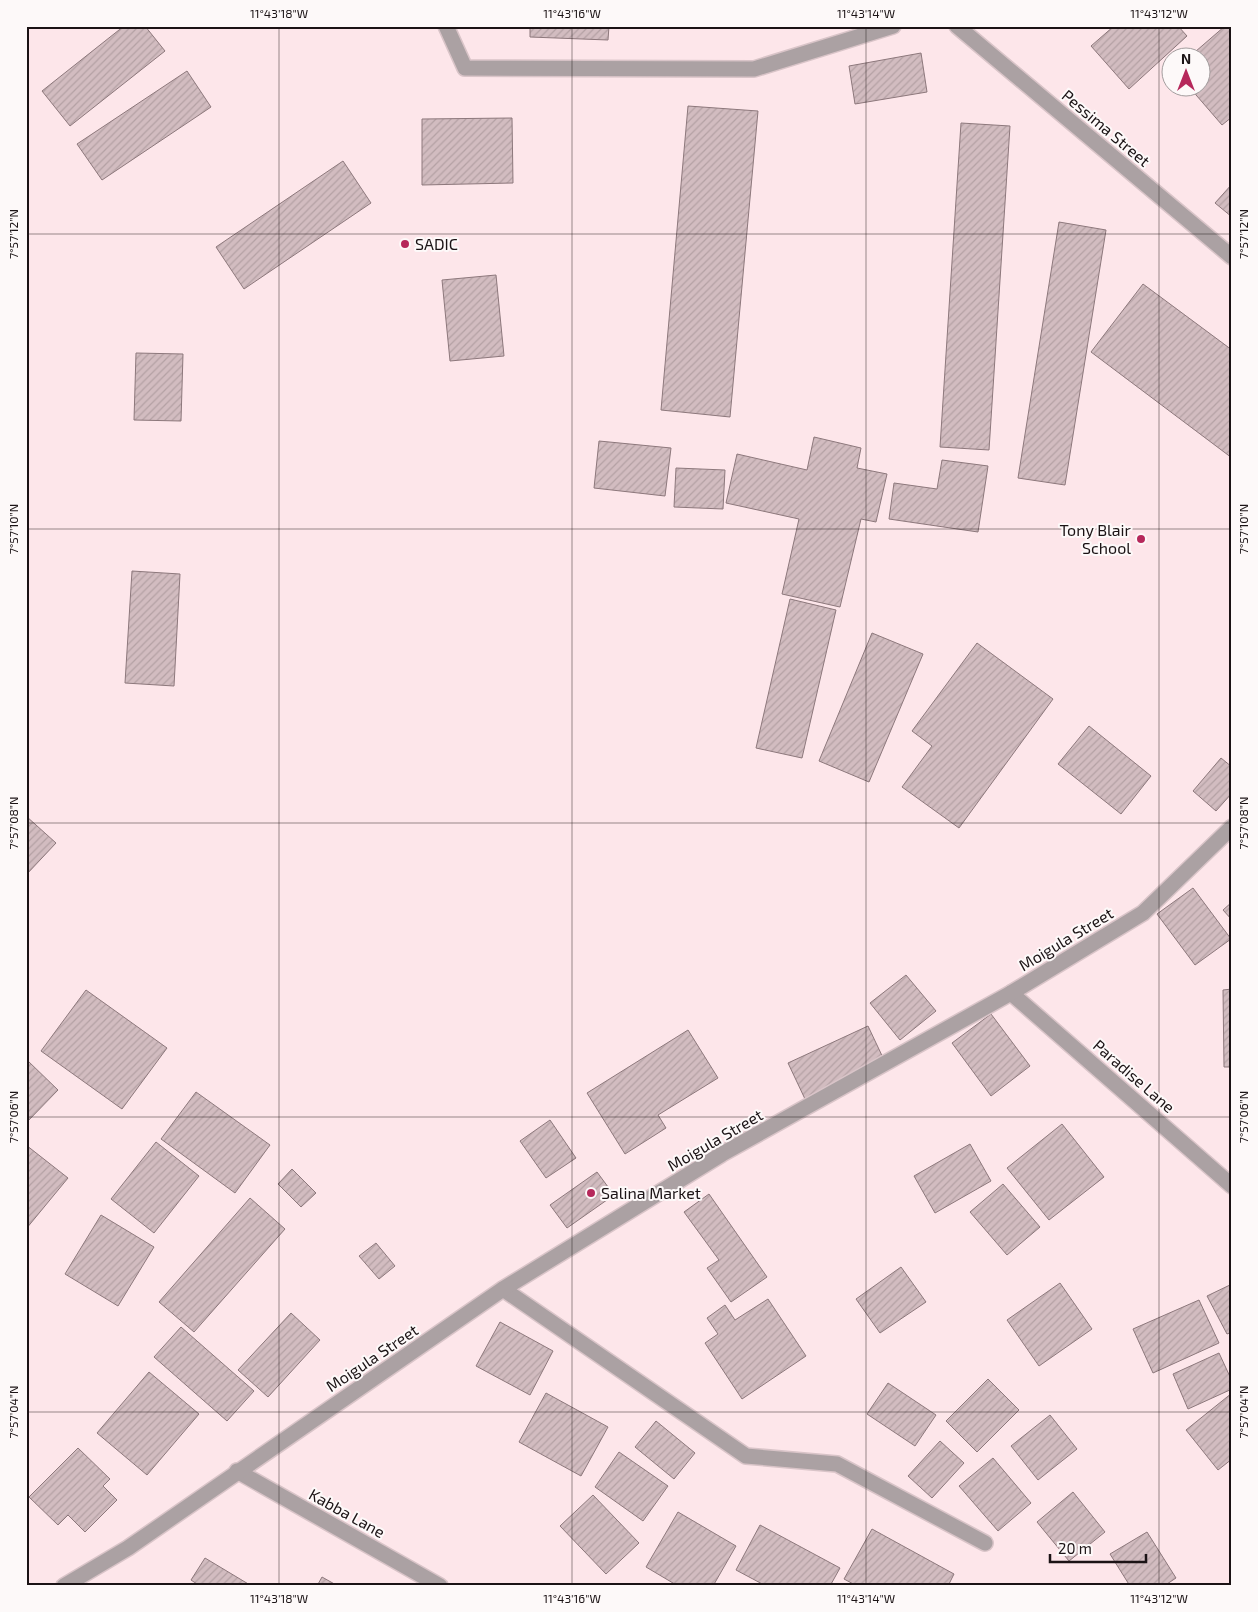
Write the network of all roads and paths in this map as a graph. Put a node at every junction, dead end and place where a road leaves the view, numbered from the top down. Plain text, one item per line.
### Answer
1 (446, 26) edge
2 (893, 26) edge
3 (957, 26) edge
4 (1232, 257) edge
5 (1232, 827) edge
6 (1011, 993) junction
7 (1232, 1186) edge
8 (503, 1290) junction
9 (237, 1471) junction
10 (985, 1543) dead end
11 (64, 1586) edge
12 (440, 1586) edge

1 - 2 street
3 - 4 street, Pessima Street
5 - 6 street, Moigula Street
6 - 7 street, Paradise Lane
6 - 8 street, Moigula Street
8 - 9 street, Moigula Street
8 - 10 street
9 - 11 street, Moigula Street
9 - 12 street, Kabba Lane

